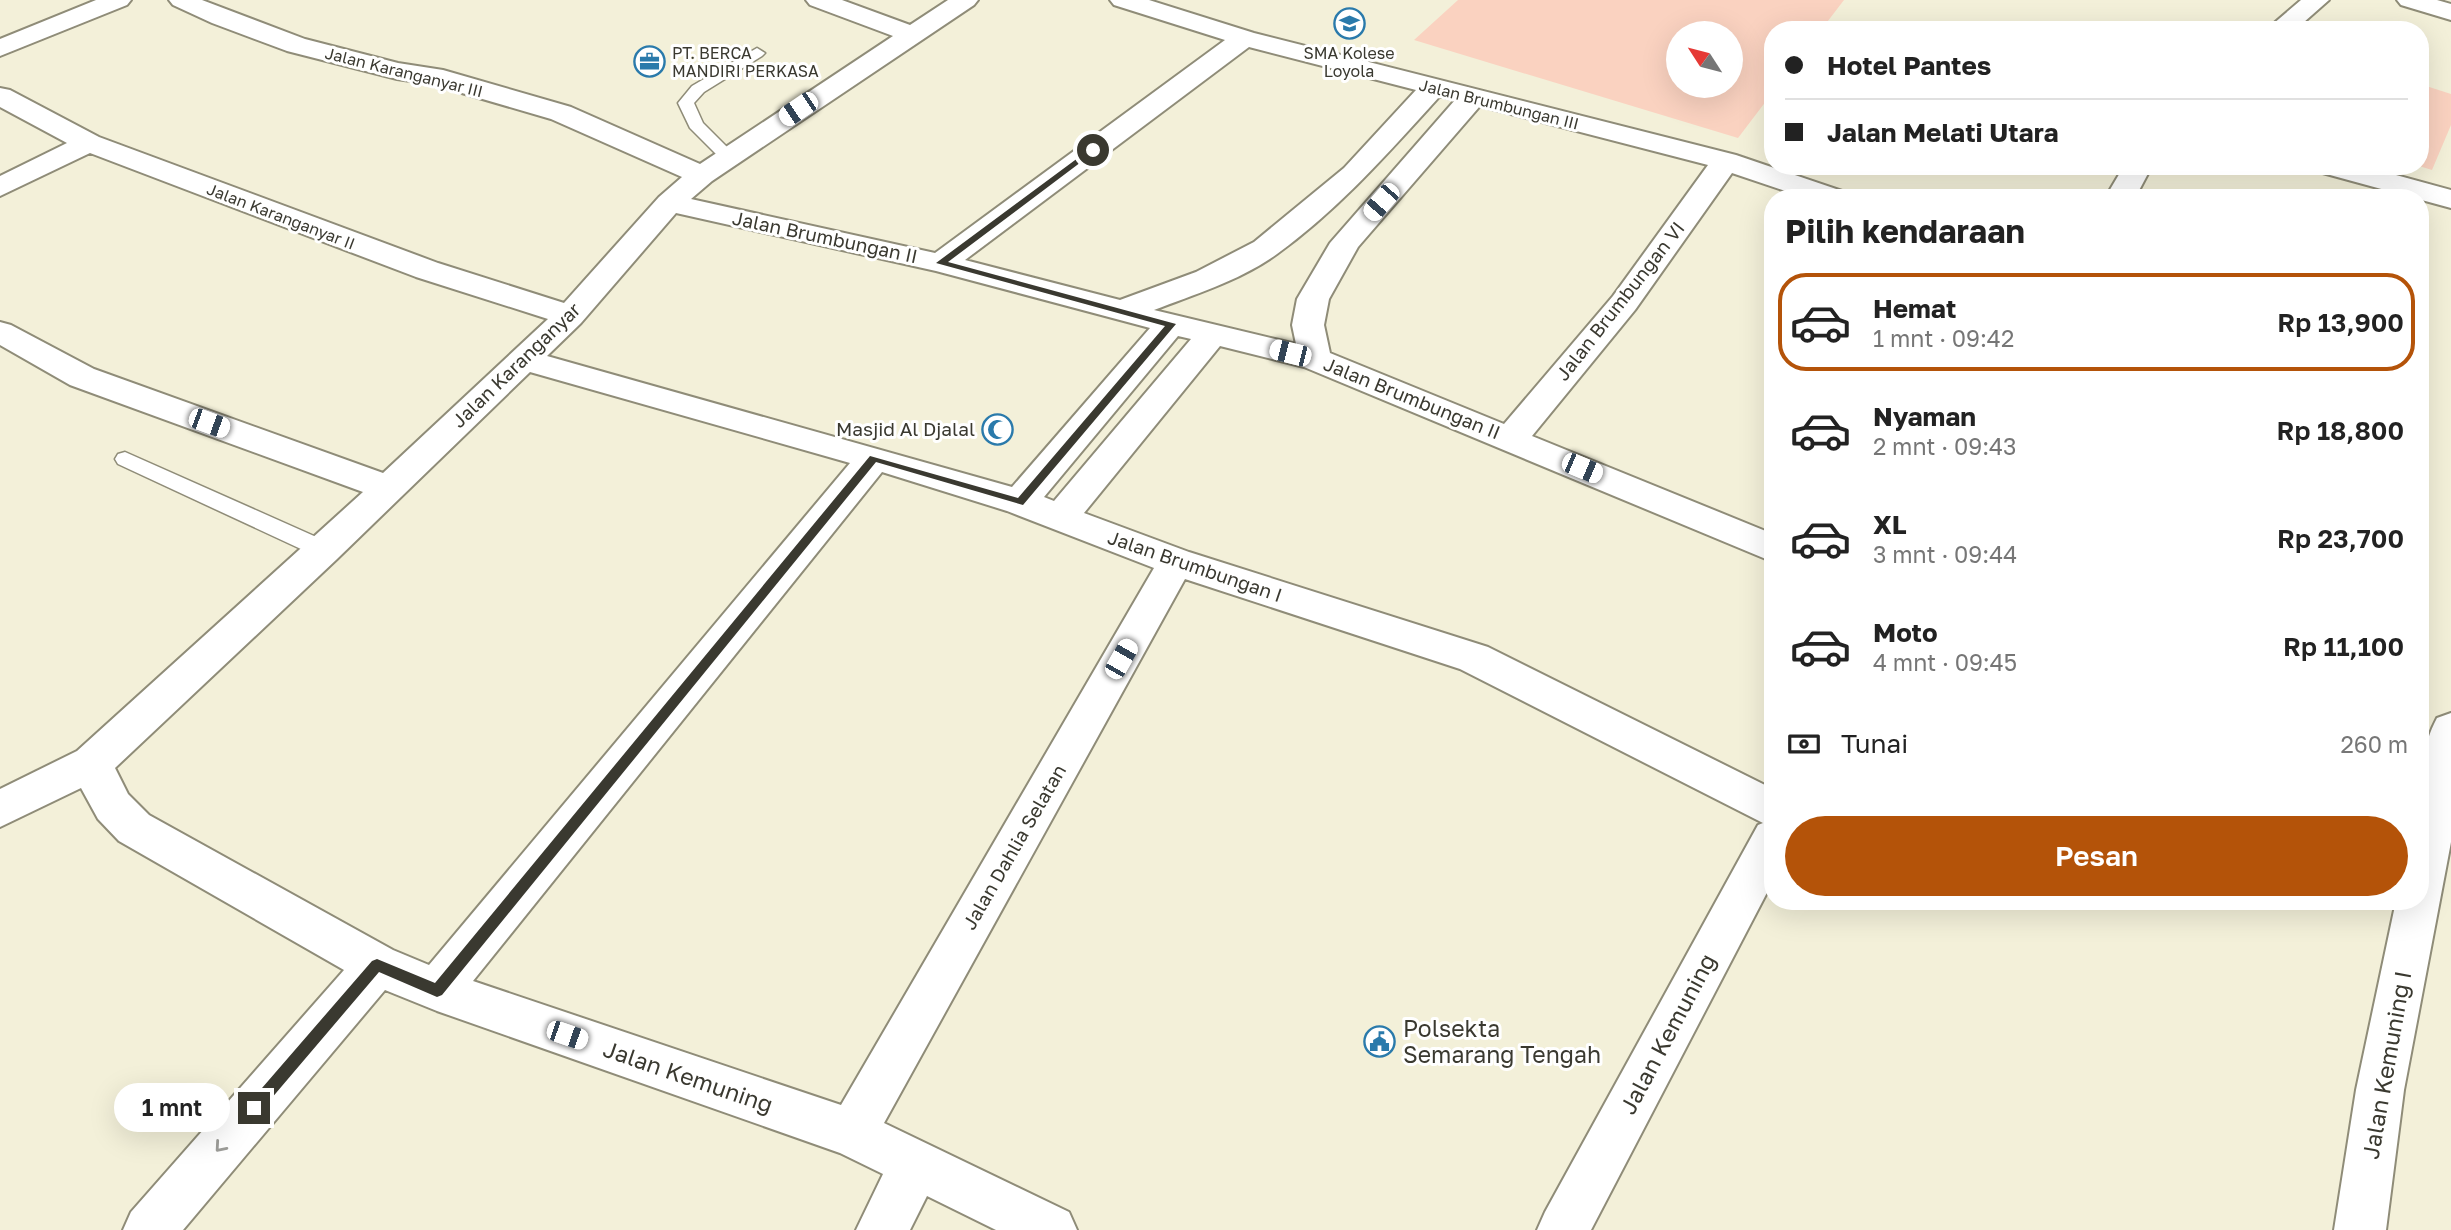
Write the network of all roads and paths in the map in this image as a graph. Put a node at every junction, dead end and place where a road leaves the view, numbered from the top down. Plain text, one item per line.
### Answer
1 (118, 0) edge
2 (182, 0) edge
3 (820, 0) edge
4 (965, 0) edge
5 (1123, 0) edge
6 (2316, 0) edge
7 (2410, 0) edge
8 (2451, 12) edge
9 (2290, 21) edge
10 (911, 34) junction
11 (1245, 38) junction
12 (0, 48) edge
13 (757, 53) dead end
14 (1432, 88) junction
15 (0, 96) edge
16 (1472, 97) junction
17 (89, 143) junction
18 (1726, 161) junction
19 (715, 166) junction
20 (1764, 174) edge
21 (1767, 175) edge
22 (2362, 175) edge
23 (0, 187) edge
24 (1808, 189) edge
25 (2414, 189) edge
26 (2429, 193) edge
27 (2451, 199) edge
28 (669, 203) junction
29 (941, 263) junction
30 (1121, 311) junction
31 (570, 316) junction
32 (1171, 324) junction
33 (0, 332) edge
34 (1212, 334) junction
35 (1315, 359) junction
36 (524, 360) junction
37 (1092, 417) junction
38 (1133, 430) junction
39 (1511, 438) junction
40 (874, 458) junction
41 (125, 459) dead end
42 (387, 488) junction
43 (1020, 502) junction
44 (1060, 518) junction
45 (1764, 545) edge
46 (324, 550) junction
47 (1176, 562) junction
48 (2442, 745) edge
49 (92, 763) junction
50 (1764, 804) edge
51 (0, 809) edge
52 (2429, 831) edge
53 (1764, 855) edge
54 (2416, 910) edge
55 (377, 965) junction
56 (437, 990) junction
57 (852, 1133) junction
58 (916, 1164) junction
59 (149, 1230) edge
60 (882, 1230) edge
61 (1051, 1230) edge
62 (1563, 1230) edge
63 (2360, 1230) edge

1 - 12 street
2 - 19 street, Jalan Karanganyar III
3 - 10 street
4 - 10 street, Jalan Karanganyar
5 - 11 street, Jalan Brumbungan III
6 - 9 street
7 - 8 street
10 - 19 street, Jalan Karanganyar
11 - 14 street, Jalan Brumbungan III
11 - 29 street
13 - 19 lane
14 - 16 street, Jalan Brumbungan III
14 - 30 street
15 - 17 street, Jalan Karanganyar II
16 - 18 street, Jalan Brumbungan III
16 - 35 street
17 - 23 street
17 - 31 street, Jalan Karanganyar II
18 - 20 street, Jalan Brumbungan III
18 - 39 street, Jalan Brumbungan VI
19 - 28 street, Jalan Karanganyar
21 - 24 street, Jalan Brumbungan III
22 - 25 street
26 - 27 street
28 - 29 street, Jalan Brumbungan II
28 - 31 street, Jalan Karanganyar
29 - 30 street, Jalan Brumbungan II
30 - 32 street, Jalan Brumbungan II
31 - 36 street, Jalan Karanganyar
32 - 34 street, Jalan Brumbungan II
32 - 37 street
33 - 42 street
34 - 35 street, Jalan Brumbungan II
34 - 38 street
35 - 39 street, Jalan Brumbungan II
36 - 40 street, Jalan Brumbungan I
36 - 42 street, Jalan Karanganyar
37 - 38 street
37 - 43 street
38 - 44 street
39 - 45 street, Jalan Brumbungan II
40 - 43 street, Jalan Brumbungan I
40 - 56 street
41 - 46 lane
42 - 46 street, Jalan Karanganyar
43 - 44 street, Jalan Brumbungan I
44 - 47 street, Jalan Brumbungan I
46 - 49 street, Jalan Karanganyar
47 - 50 street, Jalan Brumbungan I
47 - 57 street, Jalan Dahlia Selatan
48 - 52 street
49 - 51 street, Jalan Karanganyar
49 - 55 street, Jalan Kemuning
53 - 62 street, Jalan Kemuning
54 - 63 street, Jalan Kemuning I
55 - 56 street, Jalan Kemuning
55 -> 59 street
56 - 57 street, Jalan Kemuning
57 - 58 street, Jalan Kemuning
58 - 60 street
58 - 61 street, Jalan Kemuning

